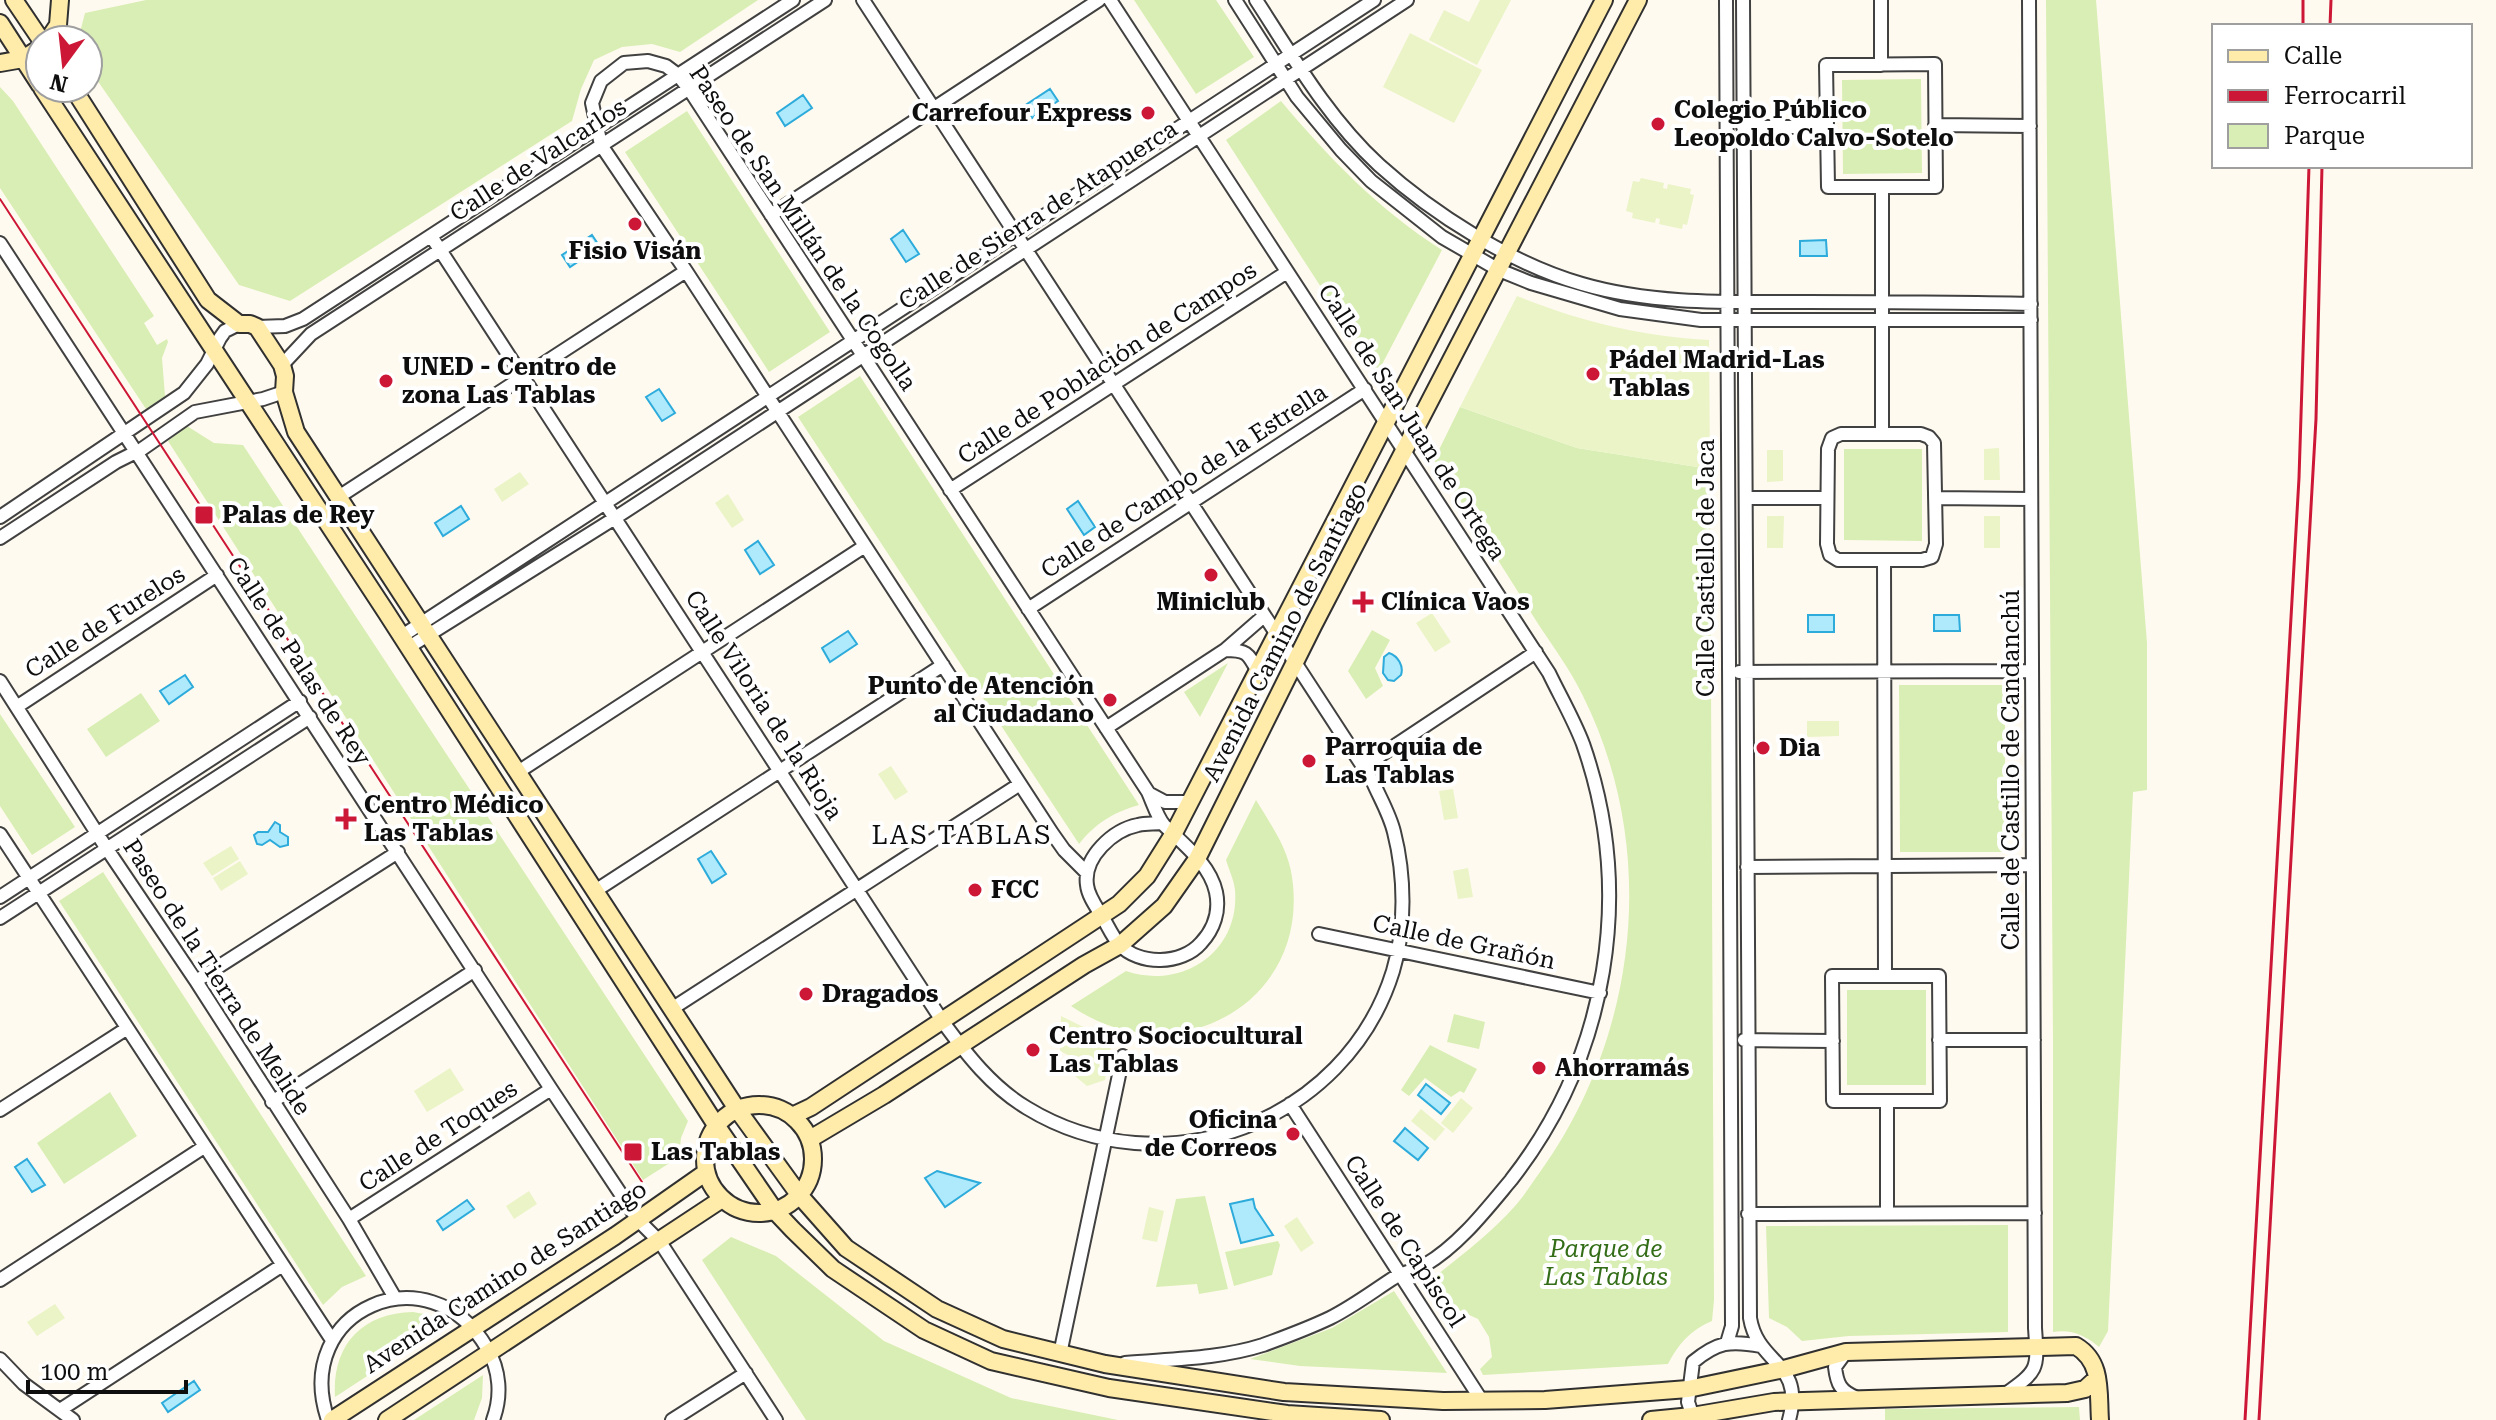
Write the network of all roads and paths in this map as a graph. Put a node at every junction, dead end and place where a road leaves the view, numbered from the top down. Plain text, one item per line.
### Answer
1 (14, 0) edge
2 (793, 0) edge
3 (825, 0) edge
4 (863, 0) edge
5 (1099, 0) edge
6 (1110, 0) edge
7 (1235, 0) edge
8 (1256, 0) edge
9 (1374, 0) edge
10 (1407, 0) edge
11 (1604, 0) edge
12 (1638, 0) edge
13 (1726, 0) edge
14 (1743, 0) edge
15 (1881, 0) edge
16 (2029, 0) edge
17 (63, 4) edge
18 (0, 23) edge
19 (30, 24) edge
20 (58, 24) edge
21 (1291, 55) junction
22 (23, 59) joint
23 (0, 63) edge
24 (1277, 64) junction
25 (1881, 65) junction
26 (1300, 70) junction
27 (678, 75) junction
28 (1286, 79) junction
29 (689, 89) junction
30 (53, 104) edge
31 (83, 104) edge
32 (933, 108) junction
33 (1188, 121) junction
34 (1935, 125) junction
35 (2030, 126) junction
36 (1743, 127) junction
37 (1827, 127) junction
38 (596, 128) junction
39 (1199, 136) junction
40 (601, 145) junction
41 (1882, 187) junction
42 (771, 215) junction
43 (1014, 234) junction
44 (431, 236) junction
45 (1482, 239) junction
46 (0, 243) edge
47 (1023, 249) junction
48 (440, 251) junction
49 (1507, 254) junction
50 (1473, 256) junction
51 (1499, 270) junction
52 (686, 271) junction
53 (1287, 272) junction
54 (1727, 301) junction
55 (1745, 302) junction
56 (1882, 302) junction
57 (2031, 304) junction
58 (2031, 320) junction
59 (1727, 321) junction
60 (1745, 321) junction
61 (1883, 321) junction
62 (239, 324) junction
63 (257, 327) junction
64 (853, 340) junction
65 (215, 350) junction
66 (862, 355) junction
67 (282, 365) junction
68 (523, 376) junction
69 (1113, 384) junction
70 (1365, 389) junction
71 (284, 392) junction
72 (766, 396) junction
73 (246, 401) junction
74 (776, 412) junction
75 (1387, 423) junction
76 (1882, 434) junction
77 (125, 435) junction
78 (1405, 451) junction
79 (136, 452) junction
80 (79, 464) junction
81 (90, 480) junction
82 (54, 481) junction
83 (950, 490) junction
84 (64, 496) junction
85 (337, 498) junction
86 (1746, 498) junction
87 (1827, 498) junction
88 (1935, 498) junction
89 (2031, 499) junction
90 (605, 503) junction
91 (1190, 503) junction
92 (0, 517) edge
93 (615, 518) junction
94 (0, 538) edge
95 (865, 546) junction
96 (1884, 560) junction
97 (217, 575) junction
98 (1028, 609) junction
99 (1264, 616) junction
100 (425, 630) junction
101 (1277, 636) junction
102 (405, 642) junction
103 (1225, 650) junction
104 (703, 652) junction
105 (1536, 652) junction
106 (1295, 664) junction
107 (943, 665) junction
108 (2032, 671) junction
109 (1258, 672) junction
110 (1729, 672) junction
111 (1746, 672) junction
112 (1884, 672) junction
113 (0, 681) edge
114 (300, 701) junction
115 (18, 706) junction
116 (310, 717) junction
117 (1106, 728) junction
118 (1363, 767) junction
119 (780, 771) junction
120 (518, 772) junction
121 (1020, 784) junction
122 (1148, 792) junction
123 (1190, 802) junction
124 (1168, 828) junction
125 (97, 833) junction
126 (0, 834) edge
127 (107, 849) junction
128 (398, 852) junction
129 (1197, 859) junction
130 (2033, 865) junction
131 (1747, 867) junction
132 (1885, 867) junction
133 (1087, 873) junction
134 (29, 877) junction
135 (858, 889) junction
136 (595, 891) junction
137 (38, 893) junction
138 (0, 897) edge
139 (1102, 916) junction
140 (0, 918) edge
141 (1319, 934) dead end
142 (1120, 945) junction
143 (1397, 950) junction
144 (475, 970) junction
145 (1885, 976) junction
146 (196, 981) junction
147 (1600, 993) junction
148 (673, 1008) junction
149 (943, 1022) junction
150 (126, 1029) junction
151 (1731, 1039) junction
152 (1939, 1040) junction
153 (2034, 1040) junction
154 (1749, 1041) junction
155 (1833, 1041) junction
156 (960, 1046) junction
157 (1123, 1056) dead end
158 (551, 1089) junction
159 (1887, 1101) junction
160 (272, 1102) junction
161 (1290, 1104) junction
162 (737, 1109) junction
163 (0, 1110) edge
164 (792, 1116) junction
165 (716, 1125) junction
166 (810, 1139) junction
167 (1106, 1140) junction
168 (204, 1147) junction
169 (705, 1173) junction
170 (800, 1196) junction
171 (722, 1199) junction
172 (775, 1211) junction
173 (1887, 1213) junction
174 (2035, 1213) junction
175 (1748, 1214) junction
176 (349, 1219) junction
177 (638, 1220) junction
178 (660, 1242) junction
179 (281, 1266) junction
180 (1400, 1273) junction
181 (0, 1280) edge
182 (395, 1298) junction
183 (474, 1327) junction
184 (332, 1340) junction
185 (1727, 1343) junction
186 (1761, 1346) junction
187 (2037, 1347) junction
188 (489, 1352) junction
189 (1846, 1352) junction
190 (1060, 1354) junction
191 (0, 1359) edge
192 (1105, 1364) junction
193 (1784, 1369) junction
194 (746, 1373) junction
195 (2097, 1378) junction
196 (1688, 1389) junction
197 (2067, 1393) junction
198 (2004, 1395) junction
199 (1860, 1399) junction
200 (1482, 1401) junction
201 (1794, 1401) junction
202 (60, 1410) junction
203 (1693, 1418) edge
204 (73, 1420) edge
205 (330, 1420) edge
206 (387, 1420) edge
207 (493, 1420) edge
208 (672, 1420) edge
209 (776, 1420) edge
210 (1381, 1420) edge
211 (1651, 1420) edge
212 (1789, 1420) edge
213 (2099, 1420) edge

1 - 19 street
2 - 27 street, Calle de Valcarlos
3 - 29 street, Calle de Valcarlos
4 - 32 street, Calle Viloria de la Rioja
5 - 32 street
6 - 33 street, Calle de San Juan de Ortega
7 - 24 street
8 - 21 street
9 - 21 street, Calle de Sierra de Atapuerca
10 - 26 street, Calle de Sierra de Atapuerca
11 - 45 street, Avenida Camino de Santiago
12 - 49 street, Avenida Camino de Santiago
13 - 54 street, Calle Castiello de Jaca
14 - 36 street, Calle Castiello de Jaca
15 - 25 street
16 - 35 street, Calle de Castillo de Candanchú
17 - 20 street
18 - 22 street
21 - 24 street, Calle de Sierra de Atapuerca
21 - 26 street
22 - 23 street
24 - 28 street
24 - 33 street, Calle de Sierra de Atapuerca
25 - 34 street
25 - 37 street
26 - 28 street, Calle de Sierra de Atapuerca
26 - 45 street
27 - 29 street, Paseo de San Millán de la Cogolla
27 - 38 street, Calle de Valcarlos
27 - 38 street, Paseo de San Millán de la Cogolla
28 - 39 street, Calle de Sierra de Atapuerca
28 - 50 street
29 - 40 street, Calle de Valcarlos
29 - 42 street, Paseo de San Millán de la Cogolla
30 - 65 street
31 - 62 street
32 - 42 street
32 - 43 street, Calle Viloria de la Rioja
33 - 39 street, Calle de San Juan de Ortega
33 - 43 street, Calle de Sierra de Atapuerca
34 - 35 street
34 - 41 street
35 - 57 street, Calle de Castillo de Candanchú
36 - 37 street
36 - 55 street, Calle Castiello de Jaca
37 - 41 street
38 - 40 street, Paseo de San Millán de la Cogolla
38 - 44 street, Calle de Valcarlos
39 - 47 street, Calle de Sierra de Atapuerca
39 - 53 street, Calle de San Juan de Ortega
40 - 48 street, Calle de Valcarlos
40 - 52 street, Paseo de San Millán de la Cogolla
41 - 56 street
42 - 64 street, Paseo de San Millán de la Cogolla
43 - 47 street, Calle Viloria de la Rioja
43 - 64 street, Calle de Sierra de Atapuerca
44 - 48 street, Calle Viloria de la Rioja
44 - 63 street, Calle de Valcarlos
45 - 49 street
45 - 50 street, Avenida Camino de Santiago
46 - 77 street, Calle de Palas de Rey
47 - 66 street, Calle de Sierra de Atapuerca
47 - 69 street, Calle Viloria de la Rioja
48 - 67 street, Calle de Valcarlos
48 - 68 street, Calle Viloria de la Rioja
49 - 51 street, Avenida Camino de Santiago
49 - 54 street
50 - 51 street
50 - 75 street, Avenida Camino de Santiago
51 - 59 street
51 - 78 street, Avenida Camino de Santiago
52 - 68 street
52 - 72 street, Paseo de San Millán de la Cogolla
53 - 69 street, Calle de Población de Campos
53 - 70 street, Calle de San Juan de Ortega
54 - 55 street
54 - 59 street, Calle Castiello de Jaca
55 - 56 street
55 - 60 street, Calle Castiello de Jaca
56 - 57 street
56 - 61 street
57 - 58 street, Calle de Castillo de Candanchú
58 - 61 street
58 - 89 street, Calle de Castillo de Candanchú
59 - 60 street
59 - 110 street, Calle Castiello de Jaca
60 - 61 street
60 - 86 street, Calle Castiello de Jaca
61 - 76 street
62 - 63 street
62 - 65 street
63 - 67 street
64 - 66 street, Paseo de San Millán de la Cogolla
64 - 72 street, Calle de Sierra de Atapuerca
65 - 73 street
65 - 77 street
66 - 74 street, Calle de Sierra de Atapuerca
66 - 83 street, Paseo de San Millán de la Cogolla
67 - 71 street
68 - 85 street
68 - 90 street, Calle Viloria de la Rioja
69 - 83 street, Calle de Población de Campos
69 - 91 street, Calle Viloria de la Rioja
70 - 75 street, Calle de San Juan de Ortega
70 - 91 street, Calle de Campo de la Estrella
71 - 73 street
71 - 85 street
72 - 74 street, Paseo de San Millán de la Cogolla
72 - 90 street, Calle de Sierra de Atapuerca
73 - 79 street
73 - 102 street
74 - 93 street, Calle de Sierra de Atapuerca
74 - 95 street, Paseo de San Millán de la Cogolla
75 - 78 street, Calle de San Juan de Ortega
75 - 101 street, Avenida Camino de Santiago
76 - 87 street
76 - 88 street
77 - 79 street, Calle de Palas de Rey
77 - 80 street
78 - 105 street, Calle de San Juan de Ortega
78 - 106 street, Avenida Camino de Santiago
79 - 81 street
79 - 97 street, Calle de Palas de Rey
80 - 81 street
80 - 82 street
81 - 84 street
82 - 84 street
82 - 92 street
83 - 98 street, Paseo de San Millán de la Cogolla
84 - 94 street
85 - 100 street
86 - 87 street
86 - 111 street, Calle Castiello de Jaca
87 - 96 street
88 - 89 street
88 - 96 street
89 - 108 street, Calle de Castillo de Candanchú
90 - 93 street, Calle Viloria de la Rioja
90 - 100 street, Calle de Sierra de Atapuerca
91 - 98 street, Calle de Campo de la Estrella
91 - 99 street, Calle Viloria de la Rioja
93 - 100 street, Calle de Sierra de Atapuerca
93 - 104 street, Calle Viloria de la Rioja
95 - 104 street
95 - 107 street, Paseo de San Millán de la Cogolla
96 - 112 street
97 - 114 street, Calle de Palas de Rey
97 - 115 street, Calle de Furelos
98 - 117 street, Paseo de San Millán de la Cogolla
99 - 101 street, Calle Viloria de la Rioja
99 - 103 street
100 - 102 street, Calle de Sierra de Atapuerca
100 - 120 street
101 - 106 street, Calle Viloria de la Rioja
101 - 109 street, Avenida Camino de Santiago
102 - 165 street
103 - 109 street
103 - 117 street
104 - 119 street, Calle Viloria de la Rioja
104 - 120 street
105 - 118 street
105 - 147 street, Calle de San Juan de Ortega
106 - 118 street, Calle Viloria de la Rioja
106 - 129 street, Avenida Camino de Santiago
107 - 119 street
107 - 121 street, Paseo de San Millán de la Cogolla
108 - 112 street
108 - 130 street, Calle de Castillo de Candanchú
109 - 123 street, Avenida Camino de Santiago
110 - 111 street
110 - 151 street, Calle Castiello de Jaca
111 - 112 street
111 - 131 street, Calle Castiello de Jaca
112 - 132 street
113 - 115 street, Paseo de la Tierra de Melide
114 - 116 street, Calle de Palas de Rey
114 - 125 street
115 - 125 street, Paseo de la Tierra de Melide
116 - 127 street
116 - 128 street, Calle de Palas de Rey
117 - 122 street, Paseo de San Millán de la Cogolla
118 - 143 street, Calle Viloria de la Rioja
119 - 135 street, Calle Viloria de la Rioja
119 - 136 street
120 - 136 street
121 - 133 street, Paseo de San Millán de la Cogolla
121 - 135 street
122 - 123 street
122 - 124 street, Paseo de San Millán de la Cogolla
123 - 124 street, Avenida Camino de Santiago
124 - 129 street, Paseo de San Millán de la Cogolla
124 - 133 street
124 - 139 street, Avenida Camino de Santiago
125 - 127 street, Paseo de la Tierra de Melide
125 - 134 street
126 - 134 street
127 - 137 street
127 - 146 street, Paseo de la Tierra de Melide
128 - 144 street, Calle de Palas de Rey
128 - 146 street
129 - 142 street, Avenida Camino de Santiago
129 - 142 street, Paseo de San Millán de la Cogolla
130 - 132 street
130 - 153 street, Calle de Castillo de Candanchú
131 - 132 street
131 - 154 street, Calle Castiello de Jaca
132 - 145 street
133 - 139 street, Paseo de San Millán de la Cogolla
134 - 137 street
134 - 138 street
135 - 148 street
135 - 149 street, Calle Viloria de la Rioja
136 - 148 street
137 - 140 street
137 - 150 street
139 - 142 street, Paseo de San Millán de la Cogolla
139 - 149 street, Avenida Camino de Santiago
141 - 143 street, Calle de Grañón
142 - 156 street, Avenida Camino de Santiago
143 - 147 street, Calle de Grañón
143 - 161 street, Calle Viloria de la Rioja
144 - 158 street, Calle de Palas de Rey
144 - 160 street
145 - 152 street
145 - 155 street
146 - 160 street, Paseo de la Tierra de Melide
147 - 180 street, Calle de San Juan de Ortega
148 - 162 street
149 - 156 street, Calle Viloria de la Rioja
149 - 164 street, Avenida Camino de Santiago
150 - 163 street
150 - 168 street
151 - 154 street
151 - 185 street, Calle Castiello de Jaca
152 - 153 street
152 - 159 street
153 - 174 street, Calle de Castillo de Candanchú
154 - 155 street
154 - 175 street, Calle Castiello de Jaca
155 - 159 street
156 - 166 street, Avenida Camino de Santiago
156 - 167 street, Calle Viloria de la Rioja
157 - 167 street
158 - 176 street, Calle de Toques
158 - 177 street, Calle de Palas de Rey
159 - 173 street
160 - 176 street, Paseo de la Tierra de Melide
161 - 167 street, Calle Viloria de la Rioja
161 - 180 street, Calle de Capiscol
162 - 164 street
162 - 165 street
162 - 170 street
164 - 166 street
165 - 169 street
165 - 172 street
166 - 170 street
167 - 190 street
168 - 179 street
168 - 181 street
169 - 171 street
169 - 177 street, Avenida Camino de Santiago
170 - 172 street
170 - 190 street
171 - 172 street
171 - 178 street
172 - 210 street
173 - 174 street
173 - 175 street
174 - 187 street, Calle de Castillo de Candanchú
175 - 186 street, Calle Castiello de Jaca
176 - 182 street, Paseo de la Tierra de Melide
177 - 178 street, Calle de Palas de Rey
177 - 183 street, Avenida Camino de Santiago
178 - 188 street
178 - 194 street, Calle de Palas de Rey
179 - 184 street
179 - 202 street
180 - 192 street, Calle de San Juan de Ortega
180 - 200 street, Calle de Capiscol
182 - 183 street
182 - 184 street
183 - 188 street
183 - 205 street, Avenida Camino de Santiago
184 - 205 street
185 - 186 street
185 - 196 street
186 - 193 street, Calle Castiello de Jaca
187 - 189 street
187 - 195 street
187 - 198 street
188 - 206 street
188 - 207 street
189 - 193 street
189 - 199 street
190 - 192 street
191 - 202 street
192 - 200 street
193 - 196 street
193 - 201 street, Calle Castiello de Jaca
194 - 208 street
194 - 209 street, Calle de Palas de Rey
195 - 197 street
195 - 213 street
196 - 200 street
196 - 203 street
197 - 198 street
197 - 213 street
198 - 199 street
199 - 201 street
201 - 203 street
201 - 212 street
202 - 204 street
203 - 211 street

